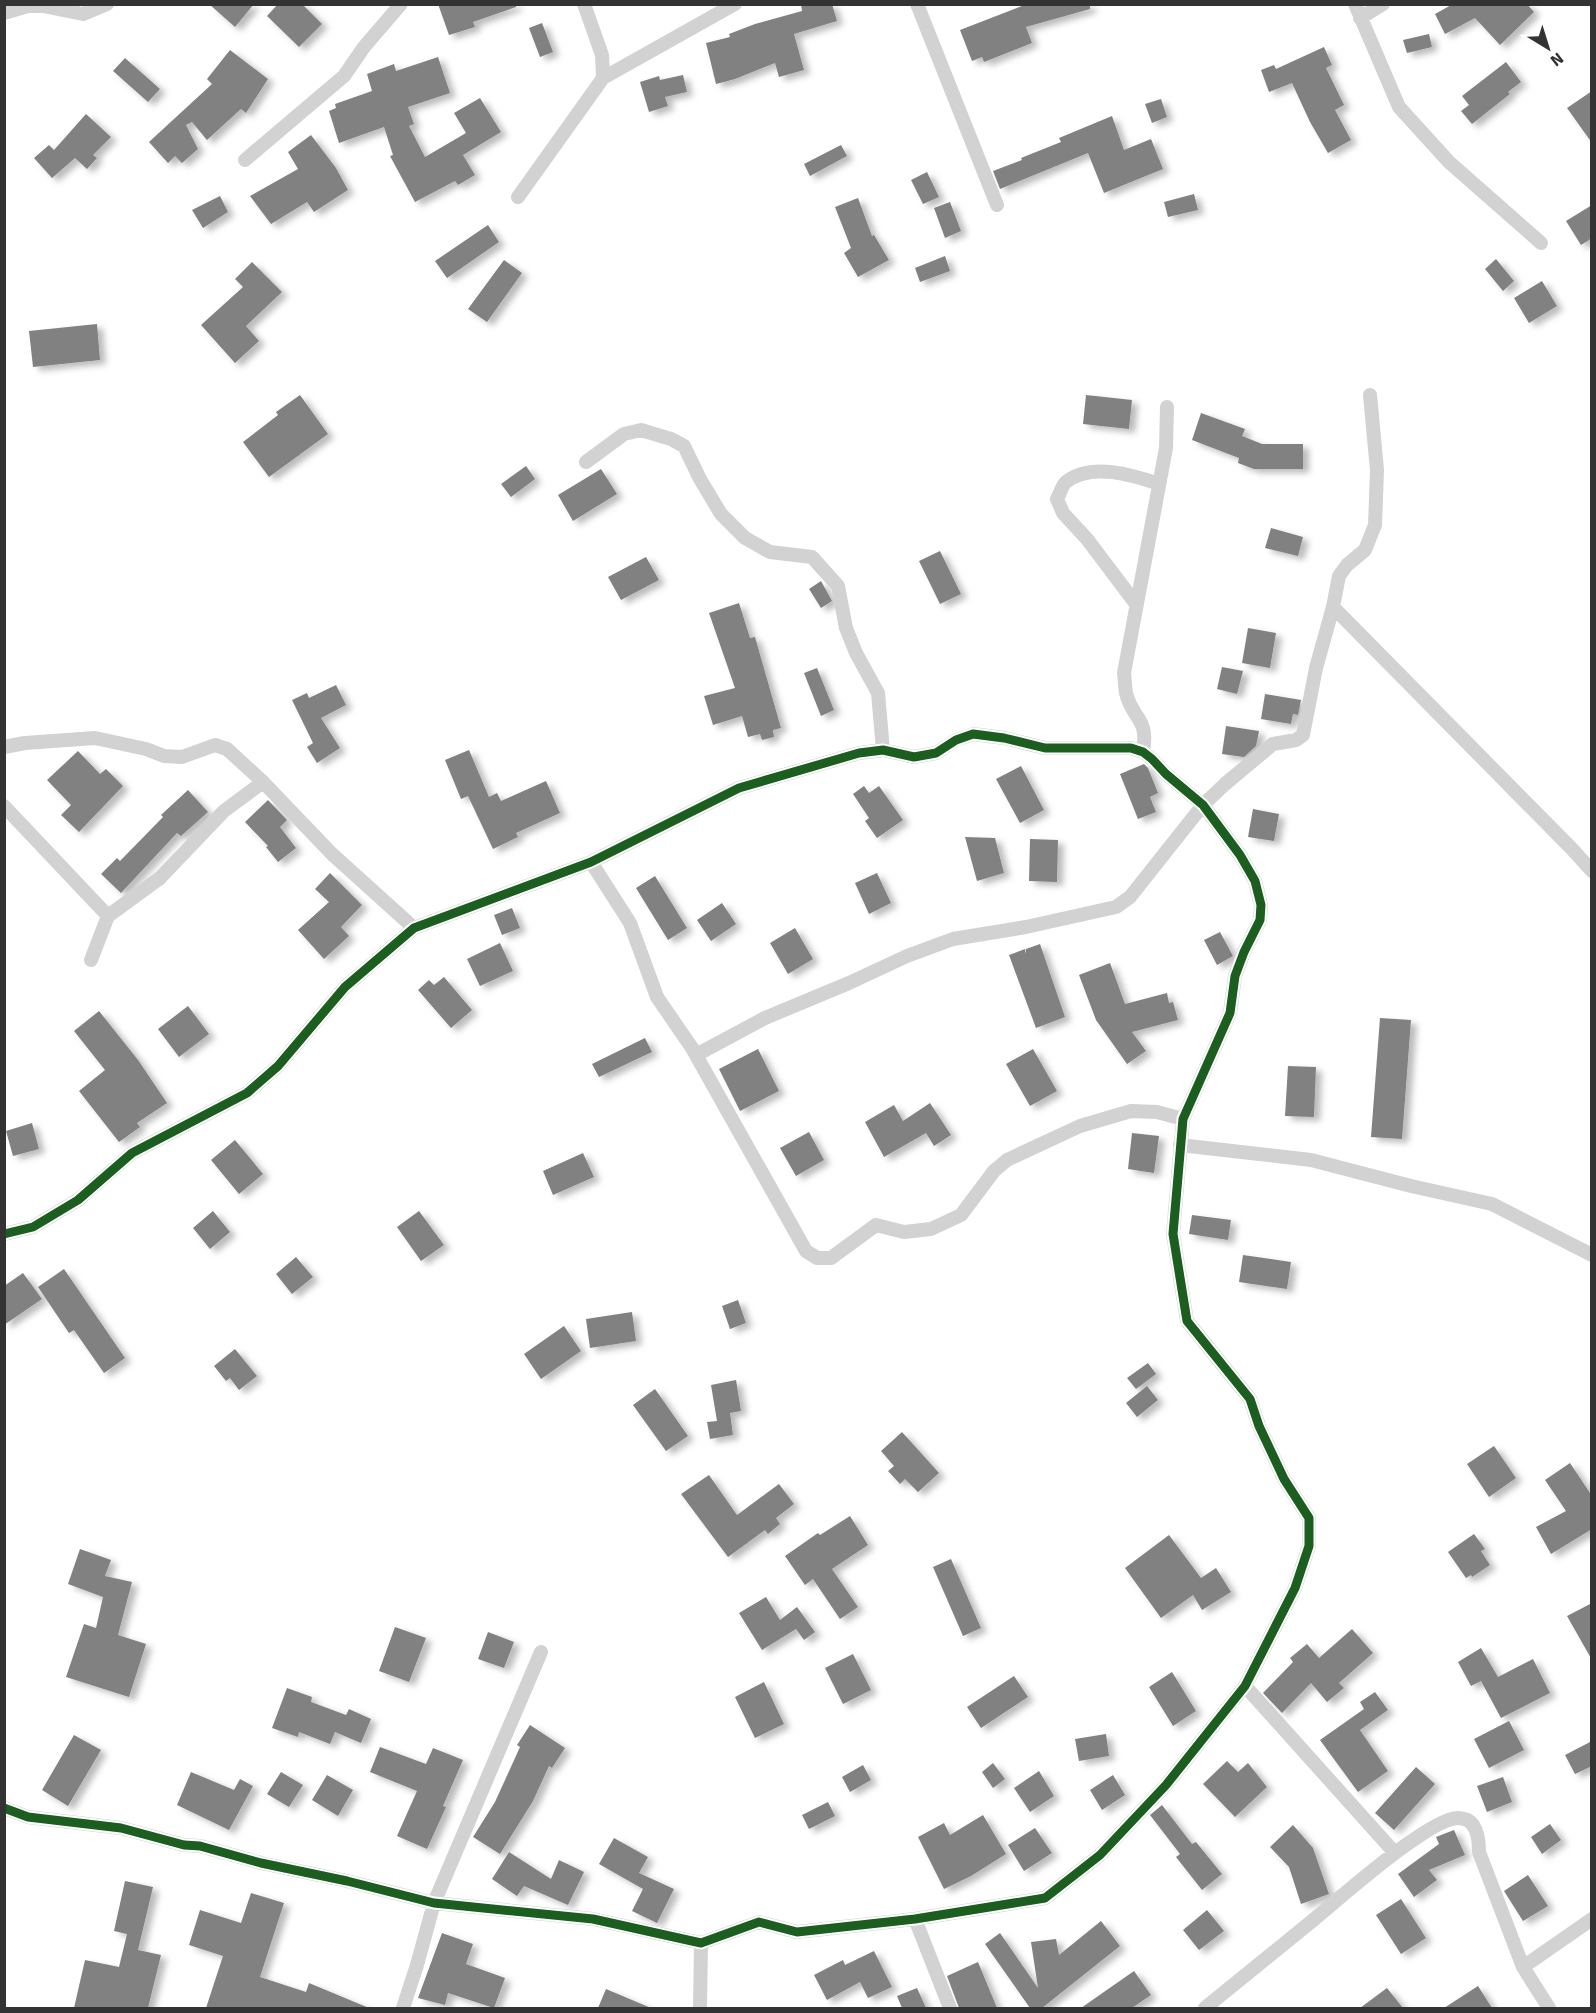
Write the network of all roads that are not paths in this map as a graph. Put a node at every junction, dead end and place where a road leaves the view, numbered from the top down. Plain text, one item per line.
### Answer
1 (107, 4) edge
2 (400, 4) edge
3 (584, 4) edge
4 (735, 4) edge
5 (917, 4) edge
6 (1383, 4) edge
7 (1358, 11) edge
8 (4, 13) edge
9 (603, 78) junction
10 (245, 160) dead end
11 (518, 197) dead end
12 (997, 205) dead end
13 (1541, 243) dead end
14 (1370, 395) dead end
15 (1167, 407) dead end
16 (586, 462) dead end
17 (1159, 484) junction
18 (1136, 604) junction
19 (1333, 607) junction
20 (4, 747) edge
21 (882, 750) junction
22 (1143, 753) junction
23 (263, 782) junction
24 (1203, 805) junction
25 (4, 806) edge
26 (591, 862) junction
27 (1592, 871) edge
28 (108, 916) junction
29 (414, 928) junction
30 (91, 960) dead end
31 (696, 1055) junction
32 (1183, 1119) junction
33 (1180, 1145) junction
34 (4, 1234) edge
35 (1592, 1255) edge
36 (541, 1652) dead end
37 (1245, 1686) junction
38 (4, 1808) edge
39 (1395, 1853) junction
40 (434, 1903) junction
41 (915, 1919) junction
42 (1592, 1919) edge
43 (701, 1943) junction
44 (1523, 1967) junction
45 (403, 2008) edge
46 (700, 2008) edge
47 (950, 2008) edge
48 (1205, 2008) edge
49 (1549, 2008) edge

1 - 8 street
2 - 10 street
3 - 9 street
4 - 9 street
5 - 12 street
6 - 7 street
7 - 13 street
9 - 11 street
14 - 19 street
15 - 17 street
16 - 21 street
17 - 18 street
17 - 18 street
18 - 22 street
19 - 24 street
19 - 27 street
20 - 23 street
21 - 22 street
21 - 26 street
22 - 24 street
23 - 28 street
23 - 29 street
24 - 31 street
24 - 32 street
25 - 28 street
26 - 29 street
26 - 31 street
28 - 30 street
29 - 34 street
31 - 32 street
32 - 33 street
33 - 35 street
33 - 37 street
36 - 40 street
37 - 39 street
37 - 41 street
38 - 40 street
39 - 44 street
39 - 48 street
40 - 43 street
40 - 45 street
41 - 43 street
41 - 47 street
42 - 44 street
43 - 46 street
44 - 49 street

